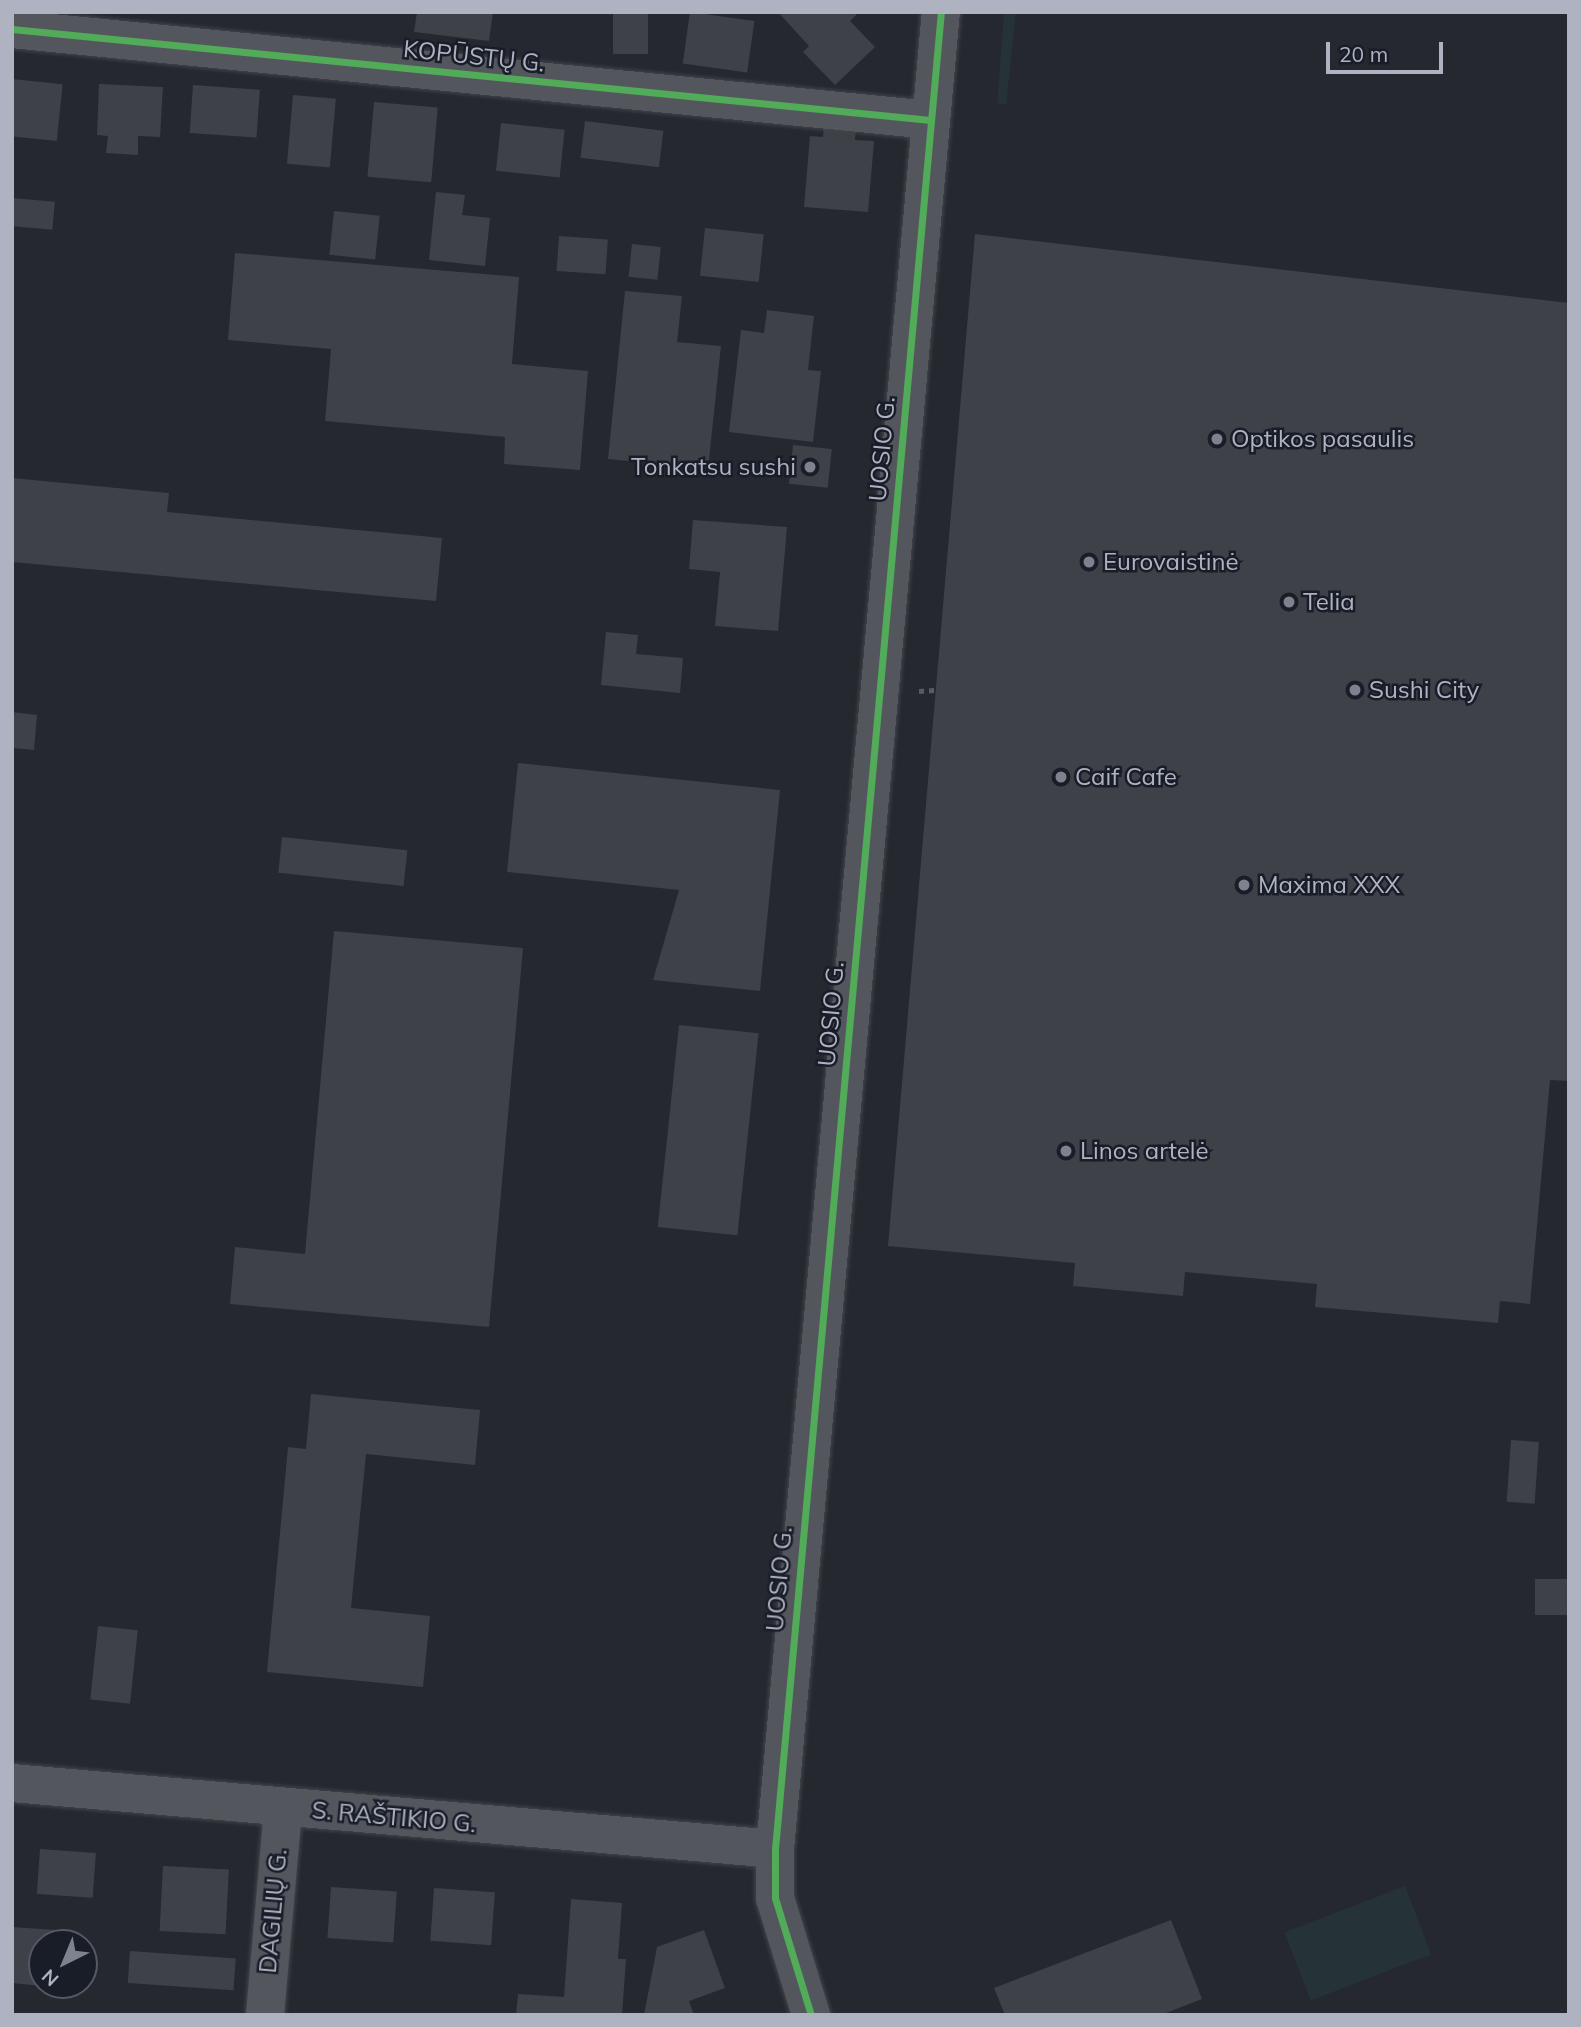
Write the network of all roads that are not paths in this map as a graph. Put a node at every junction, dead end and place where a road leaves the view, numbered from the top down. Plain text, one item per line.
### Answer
1 (941, 12) edge
2 (12, 29) edge
3 (931, 120) junction
4 (12, 1783) edge
5 (283, 1808) junction
6 (775, 1849) junction
7 (265, 2015) edge
8 (811, 2015) edge

1 - 3 street, UOSIO G.
2 - 3 street, KOPŪSTŲ G.
3 - 6 street, UOSIO G.
4 - 5 street, S. RAŠTIKIO G.
5 - 6 street, S. RAŠTIKIO G.
5 - 7 street, DAGILIŲ G.
6 - 8 street, UOSIO G.

